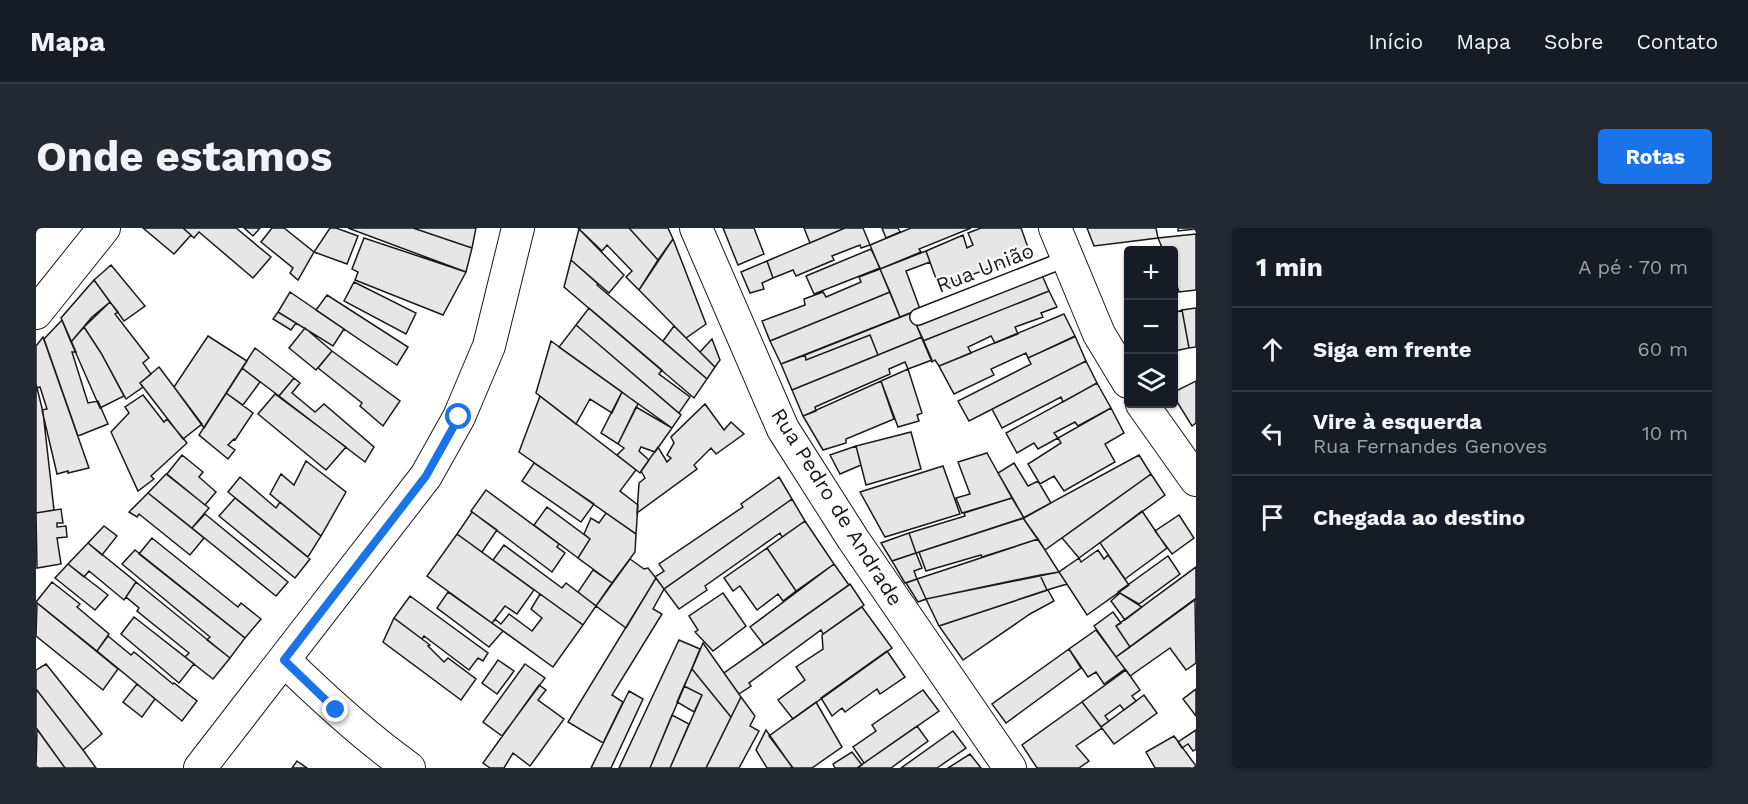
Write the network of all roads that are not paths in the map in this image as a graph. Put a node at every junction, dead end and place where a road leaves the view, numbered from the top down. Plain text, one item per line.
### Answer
1 (518, 228) edge
2 (696, 228) edge
3 (1055, 228) edge
4 (88, 236) edge
5 (1068, 258) junction
6 (36, 314) edge
7 (918, 317) dead end
8 (1124, 375) edge
9 (1145, 408) edge
10 (1196, 480) edge
11 (284, 660) junction
12 (200, 768) edge
13 (409, 768) edge
14 (1010, 768) edge

1 - 11 street
2 - 14 street, Rua Pedro de Andrade
3 - 5 street
4 - 6 street
5 - 7 lane, Rua União
5 - 8 street
9 - 10 street
11 - 12 street
11 - 13 street

